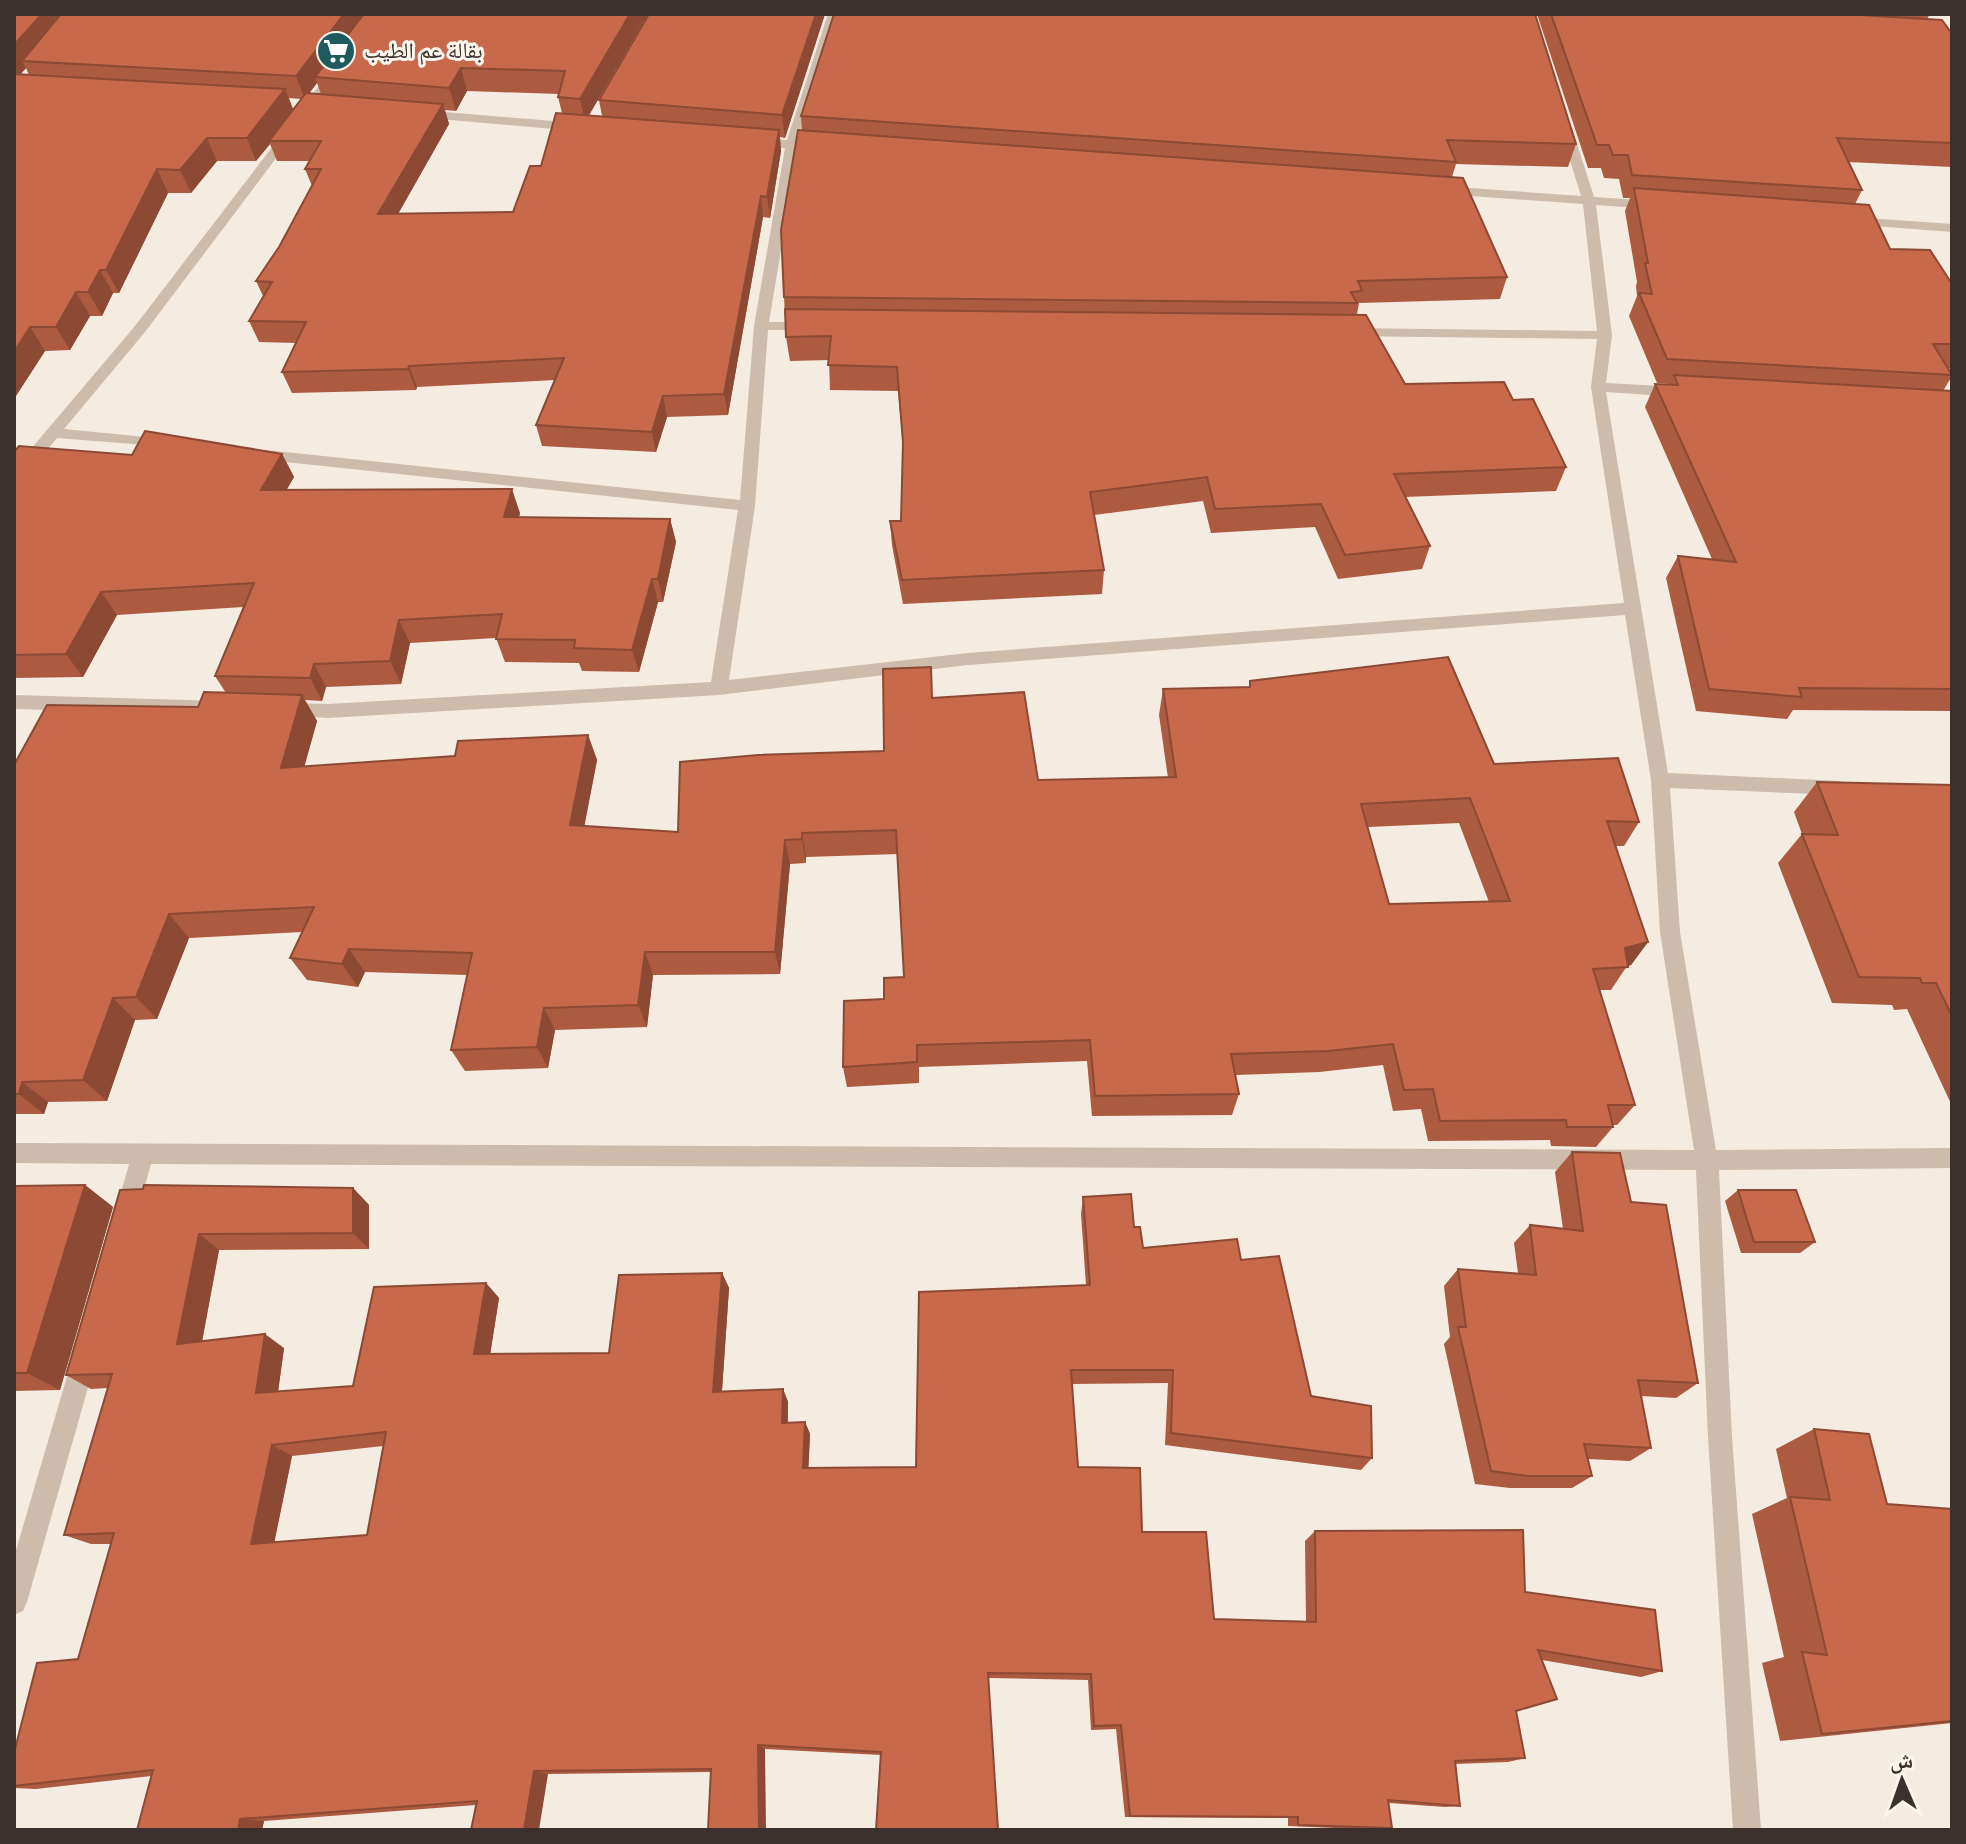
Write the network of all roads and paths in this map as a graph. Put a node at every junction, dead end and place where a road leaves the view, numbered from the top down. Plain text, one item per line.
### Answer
1 (834, 14) edge
2 (344, 60) edge
3 (403, 113) edge
4 (1562, 114) edge
5 (591, 128) edge
6 (745, 141) edge
7 (792, 145) junction
8 (834, 147) edge
9 (1430, 189) edge
10 (1589, 201) junction
11 (1668, 207) edge
12 (1841, 220) edge
13 (1952, 228) edge
14 (761, 326) junction
15 (824, 326) edge
16 (1334, 332) edge
17 (1605, 335) junction
18 (1598, 387) junction
19 (1690, 392) edge
20 (55, 433) junction
21 (181, 446) edge
22 (243, 453) edge
23 (14, 479) edge
24 (747, 506) junction
25 (1633, 608) junction
26 (719, 688) junction
27 (14, 702) edge
28 (234, 708) edge
29 (265, 709) edge
30 (1660, 780) junction
31 (1860, 789) edge
32 (14, 1153) edge
33 (143, 1154) junction
34 (1952, 1158) edge
35 (1707, 1160) junction
36 (117, 1244) edge
37 (92, 1334) edge
38 (14, 1602) edge
39 (1747, 1830) edge

1 - 7 street
2 - 20 street
3 - 5 street
4 - 10 street
6 - 7 street
7 - 8 street
7 - 14 street
9 - 10 street
10 - 11 street
10 - 17 street
12 - 13 street
14 - 15 street
14 - 24 street
16 - 17 street
17 - 18 street
18 - 19 street
18 - 25 street
20 - 21 street
20 - 23 street
22 - 24 street
24 - 26 street
25 - 26 street
25 - 30 street
26 - 29 street
27 - 28 street
30 - 31 street
30 - 35 street
32 - 33 street
33 - 35 street
33 - 36 street
34 - 35 street
35 - 39 street
37 - 38 street

